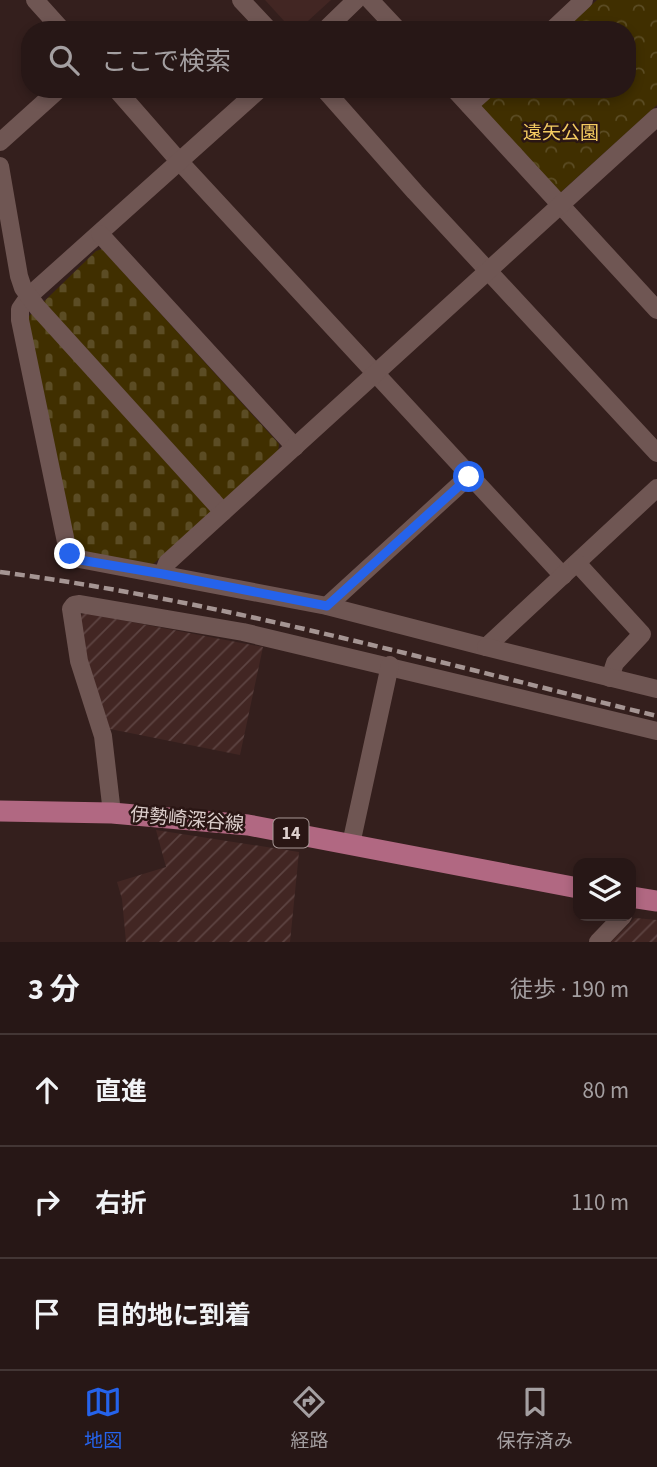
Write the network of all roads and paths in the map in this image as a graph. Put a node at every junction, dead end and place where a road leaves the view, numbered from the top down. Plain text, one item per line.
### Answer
1 (35, 0) edge
2 (241, 0) edge
3 (356, 0) edge
4 (370, 0) edge
5 (584, 0) edge
6 (54, 21) edge
7 (261, 21) edge
8 (334, 21) edge
9 (390, 21) edge
10 (562, 21) edge
11 (49, 98) edge
12 (124, 98) edge
13 (250, 98) edge
14 (332, 98) edge
15 (462, 98) edge
16 (477, 98) edge
17 (469, 105) junction
18 (657, 117) edge
19 (0, 142) edge
20 (179, 161) junction
21 (0, 166) edge
22 (559, 205) junction
23 (100, 234) junction
24 (488, 271) junction
25 (29, 296) junction
26 (656, 306) edge
27 (377, 374) junction
28 (295, 447) junction
29 (657, 453) edge
30 (469, 477) junction
31 (657, 488) edge
32 (223, 512) junction
33 (577, 563) junction
34 (163, 574) junction
35 (563, 576) junction
36 (327, 606) junction
37 (486, 647) junction
38 (390, 665) junction
39 (610, 678) junction
40 (657, 689) edge
41 (657, 731) edge
42 (0, 811) edge
43 (112, 813) junction
44 (351, 844) junction
45 (573, 887) edge
46 (636, 898) edge
47 (657, 901) edge
48 (617, 921) edge
49 (598, 942) edge

1 - 6 street
2 - 7 street
3 - 8 street
4 - 9 street
5 - 10 street
11 - 19 street
12 - 20 street
13 - 20 street
14 - 24 street
15 - 17 street
16 - 17 street
17 - 22 street
18 - 22 street
20 - 23 street
20 - 27 street
21 - 25 street
22 - 24 street
22 - 26 street
23 - 25 street
23 - 28 street
24 - 27 street
24 - 29 street
25 - 32 street
25 - 34 street
27 - 28 street
27 - 30 street
28 - 32 street
30 - 35 street
30 - 36 street
31 - 33 street
32 - 34 street
33 - 35 street
33 - 39 street
34 - 36 street
35 - 37 street
36 - 37 street
37 - 39 street
38 - 41 street
38 - 43 street
38 - 44 street
39 - 40 street
42 - 43 main road, 伊勢崎深谷線 / 14
43 - 44 main road, 伊勢崎深谷線 / 14
44 - 45 main road, 伊勢崎深谷線 / 14
46 - 47 main road
48 - 49 street

